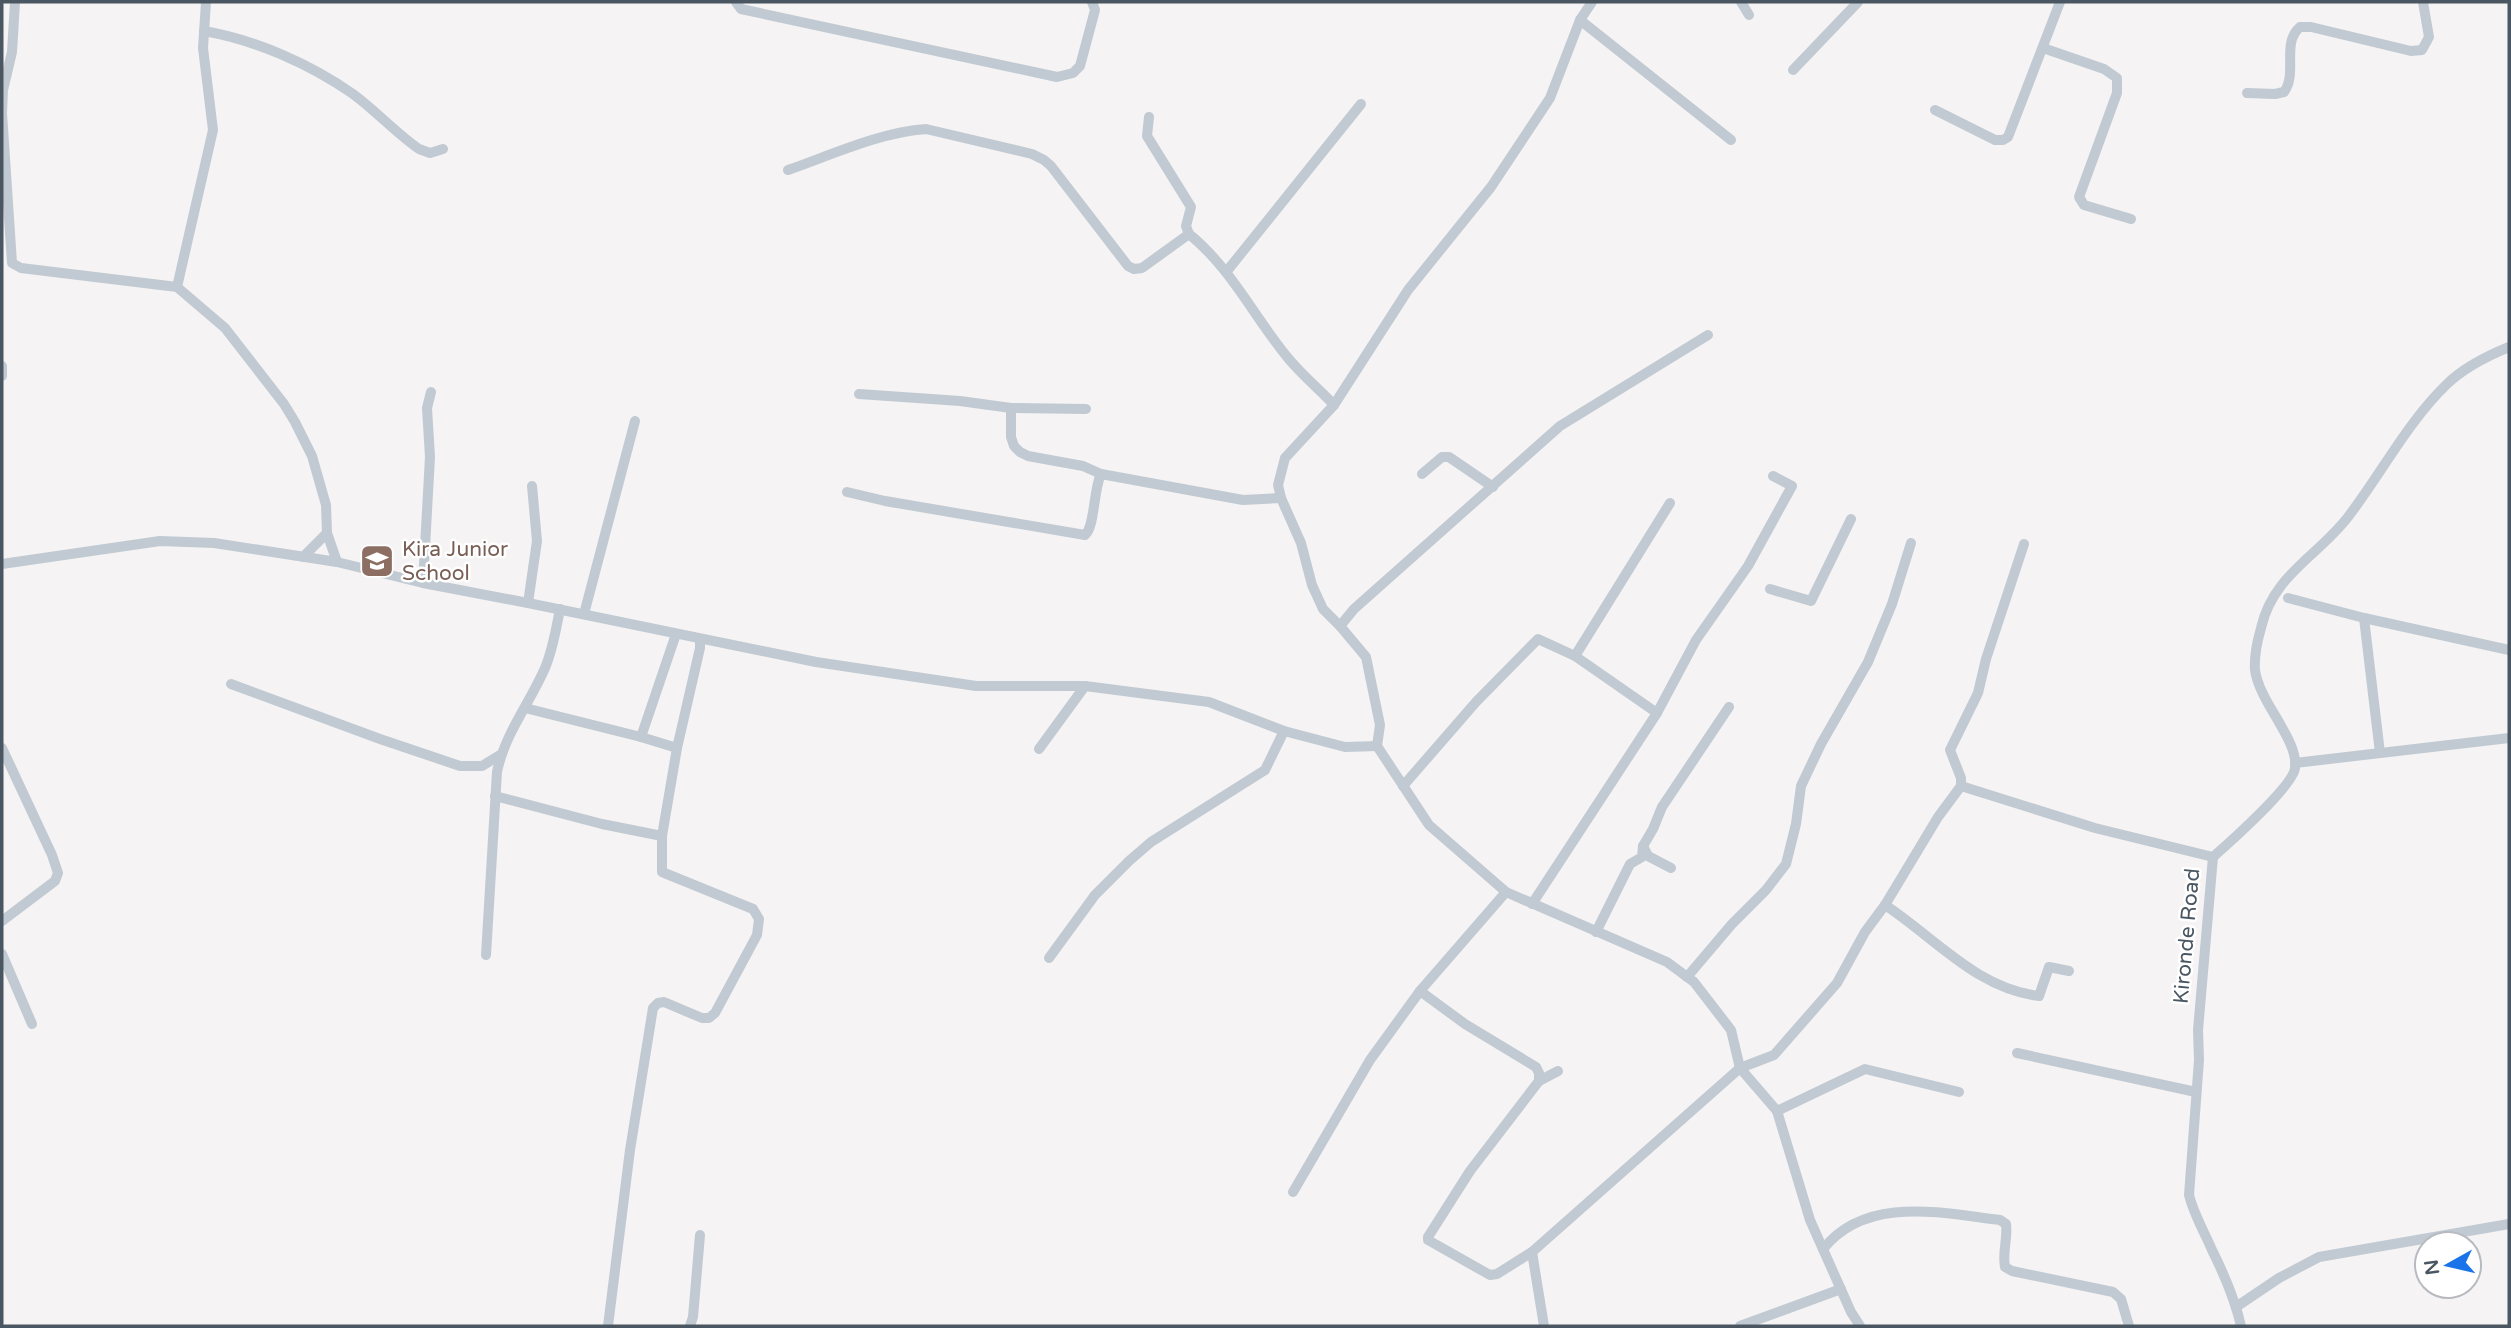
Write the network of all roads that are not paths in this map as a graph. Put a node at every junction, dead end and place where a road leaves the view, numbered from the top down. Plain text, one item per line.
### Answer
1 (15, 2) edge
2 (206, 2) edge
3 (736, 2) edge
4 (1092, 2) edge
5 (1592, 2) edge
6 (1741, 2) edge
7 (1858, 2) edge
8 (2060, 2) edge
9 (2423, 2) edge
10 (1749, 15) dead end
11 (1580, 20) junction
12 (204, 31) junction
13 (2043, 48) junction
14 (7, 51) edge
15 (1793, 70) dead end
16 (2247, 93) dead end
17 (1361, 104) dead end
18 (1934, 110) dead end
19 (1149, 117) dead end
20 (1731, 140) dead end
21 (443, 149) dead end
22 (788, 170) dead end
23 (2131, 219) dead end
24 (1189, 234) junction
25 (7, 266) edge
26 (1227, 271) junction
27 (177, 287) junction
28 (1708, 335) dead end
29 (2509, 347) edge
30 (2, 366) edge
31 (2, 376) edge
32 (431, 392) dead end
33 (859, 394) dead end
34 (1334, 405) junction
35 (1011, 408) junction
36 (1086, 409) dead end
37 (635, 421) dead end
38 (1101, 474) junction
39 (1422, 474) dead end
40 (1773, 476) dead end
41 (532, 486) dead end
42 (1493, 486) junction
43 (847, 492) dead end
44 (1280, 498) junction
45 (1670, 503) dead end
46 (1851, 519) dead end
47 (327, 534) junction
48 (1911, 543) dead end
49 (2024, 544) dead end
50 (303, 557) junction
51 (337, 562) junction
52 (2, 565) edge
53 (423, 583) junction
54 (1770, 589) dead end
55 (2288, 598) dead end
56 (528, 603) junction
57 (561, 609) junction
58 (584, 614) junction
59 (2364, 618) junction
60 (1340, 626) junction
61 (676, 634) junction
62 (699, 639) junction
63 (2509, 650) edge
64 (1575, 656) junction
65 (232, 684) dead end
66 (1086, 686) junction
67 (1730, 707) dead end
68 (525, 708) junction
69 (1657, 713) junction
70 (1284, 731) junction
71 (641, 737) junction
72 (2509, 738) edge
73 (1377, 746) junction
74 (2, 748) edge
75 (677, 748) junction
76 (1039, 749) dead end
77 (2380, 753) junction
78 (500, 755) junction
79 (2295, 763) junction
80 (1403, 786) junction
81 (1961, 786) junction
82 (495, 796) junction
83 (662, 836) junction
84 (1643, 846) junction
85 (2213, 857) junction
86 (1671, 868) dead end
87 (1506, 892) junction
88 (1532, 904) junction
89 (1885, 905) junction
90 (2, 921) edge
91 (1596, 932) junction
92 (2, 954) edge
93 (486, 955) dead end
94 (1049, 958) dead end
95 (2069, 971) dead end
96 (1686, 977) junction
97 (1420, 991) junction
98 (32, 1024) dead end
99 (2017, 1053) dead end
100 (1740, 1068) junction
101 (1558, 1071) dead end
102 (1539, 1081) junction
103 (1959, 1092) dead end
104 (2196, 1092) junction
105 (1777, 1111) junction
106 (1293, 1192) dead end
107 (2509, 1224) edge
108 (700, 1235) dead end
109 (1823, 1249) junction
110 (1532, 1252) junction
111 (1841, 1289) junction
112 (2236, 1307) junction
113 (608, 1326) edge
114 (690, 1326) edge
115 (1544, 1326) edge
116 (1740, 1326) edge
117 (1860, 1326) edge
118 (2129, 1326) edge
119 (2241, 1326) edge

1 - 14 street
2 - 12 street
3 - 4 street
5 - 11 street
6 - 10 street
7 - 15 street
8 - 13 street
9 - 16 street
11 - 20 street
11 - 34 street
12 - 21 street
12 - 27 street
13 - 18 street
13 - 23 street
14 - 25 street
17 - 26 street
19 - 24 street
22 - 24 street
24 - 26 street
25 - 27 street
26 - 34 street
27 - 47 street
28 - 42 street
29 - 79 street
30 - 31 street
32 - 53 street
33 - 35 street
34 - 44 street
35 - 36 street
35 - 38 street
37 - 58 street
38 - 43 street
38 - 44 street
39 - 42 street
40 - 69 street
41 - 56 street
42 - 60 street
44 - 60 street
45 - 64 street
46 - 54 street
47 - 50 street
47 - 51 street
48 - 96 street
49 - 81 street
50 - 51 street
50 - 52 street
51 - 53 street
53 - 56 street
55 - 59 street
56 - 57 street
57 - 58 street
57 - 68 street
58 - 61 street
59 - 63 street
59 - 77 street
60 - 73 street
61 - 62 street
61 - 71 street
62 - 66 street
62 - 75 street
64 - 69 street
64 - 80 street
65 - 78 street
66 - 70 street
66 - 76 street
67 - 84 street
68 - 71 street
68 - 78 street
69 - 88 street
70 - 73 street
70 - 94 street
71 - 75 street
72 - 77 street
73 - 80 street
74 - 90 street
75 - 83 street
77 - 79 street
78 - 82 street
79 - 85 street, Kironde Road
80 - 87 street
81 - 85 street
81 - 89 street
82 - 83 street
82 - 93 street
83 - 113 street
84 - 86 street
84 - 91 street
85 - 104 street, Kironde Road
87 - 88 street
87 - 97 street
88 - 91 street
89 - 95 street
89 - 100 street
91 - 96 street
92 - 98 street
96 - 100 street
97 - 102 street
97 - 106 street
99 - 104 street
100 - 105 street
100 - 110 street
101 - 102 street
102 - 110 street
103 - 105 street
104 - 112 street, Kironde Road
105 - 109 street
107 - 112 street
108 - 114 street
109 - 111 street
109 - 118 street
110 - 115 street
111 - 116 street
111 - 117 street
112 - 119 street, Kironde Road

